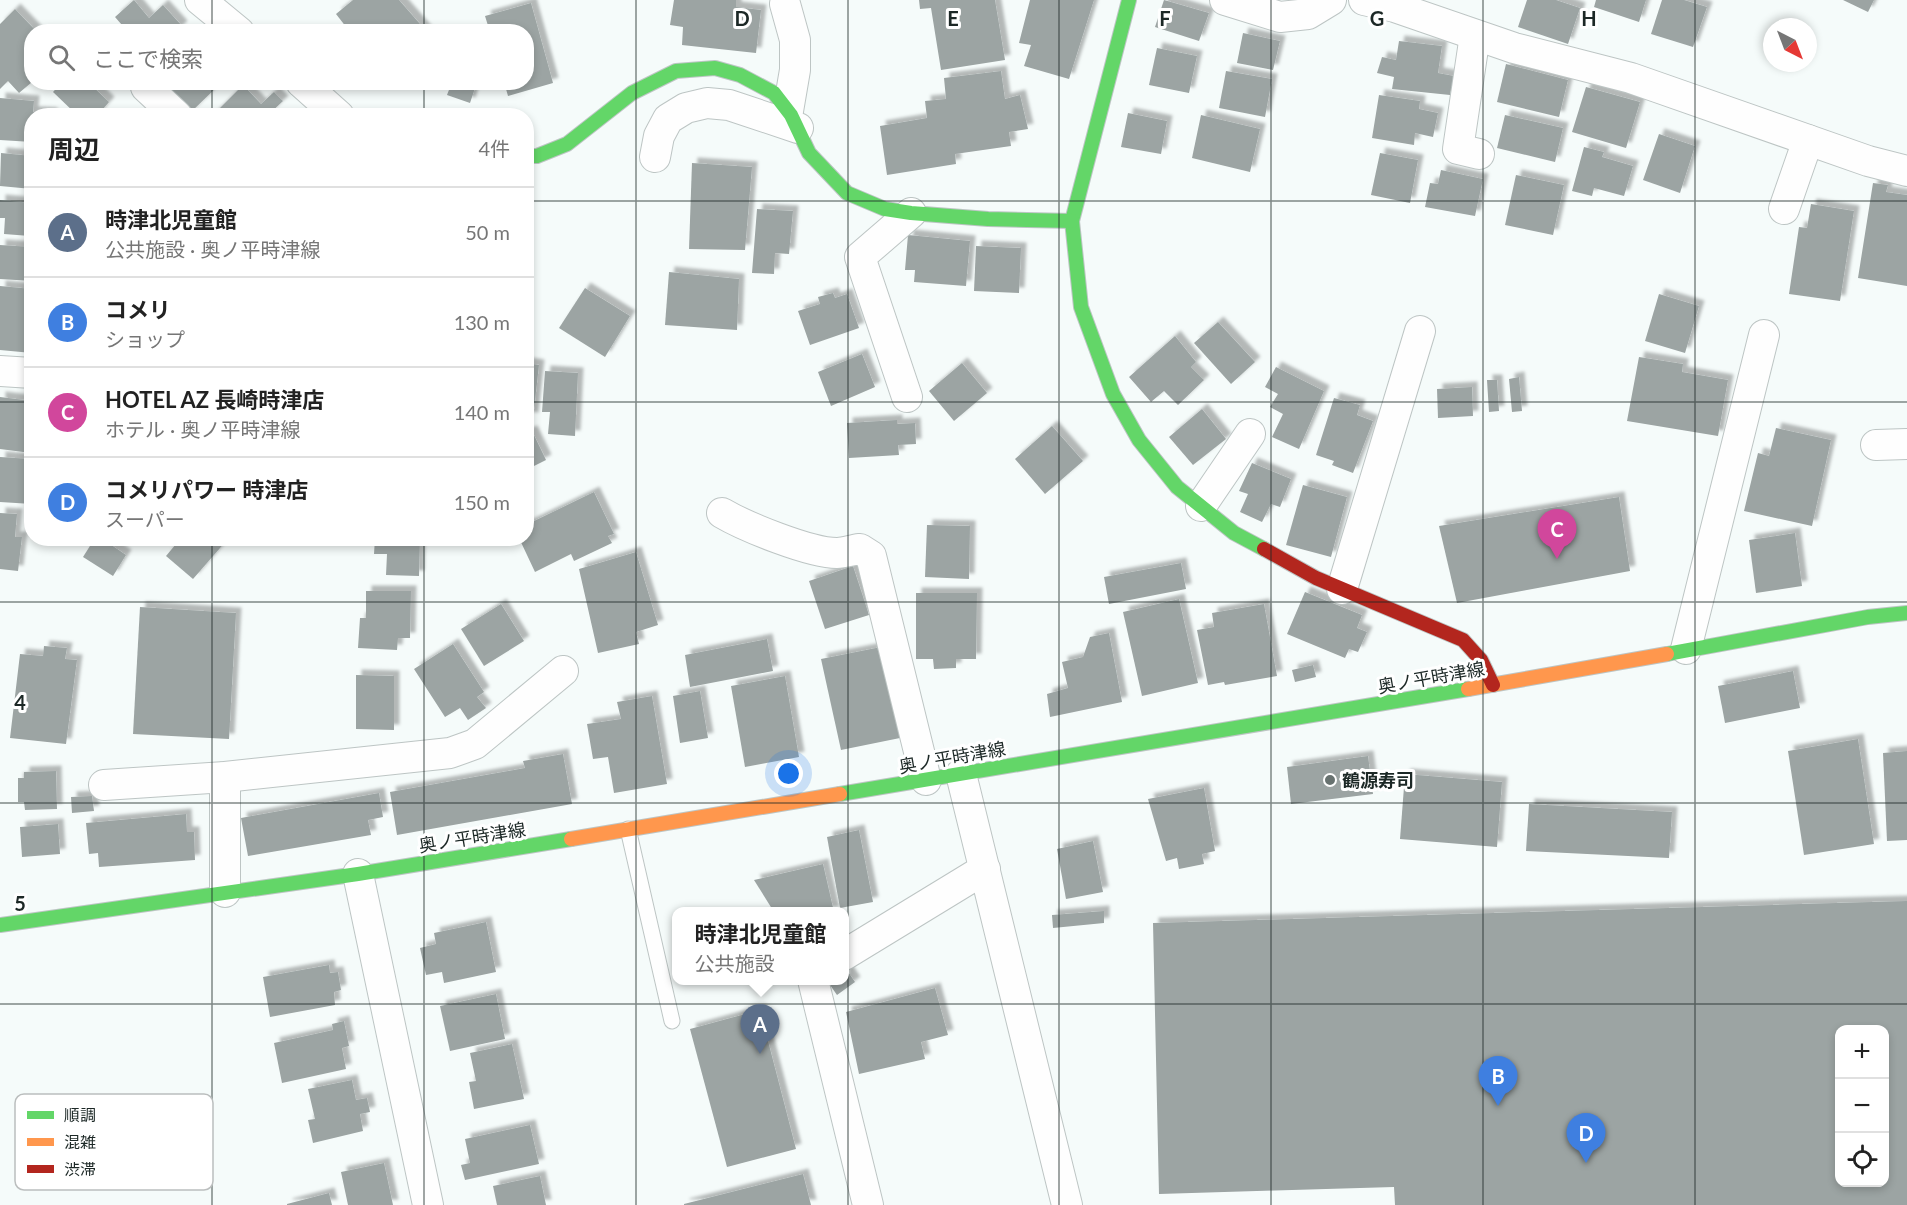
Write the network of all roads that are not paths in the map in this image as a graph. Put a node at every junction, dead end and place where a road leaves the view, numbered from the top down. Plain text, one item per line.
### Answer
1 (1129, 0) edge
2 (1225, 0) edge
3 (1331, 0) edge
4 (1364, 0) edge
5 (785, 4) dead end
6 (205, 15) edge
7 (223, 24) edge
8 (1475, 35) junction
9 (149, 90) edge
10 (310, 90) edge
11 (168, 108) edge
12 (330, 108) edge
13 (793, 120) junction
14 (1808, 140) junction
15 (1479, 154) dead end
16 (534, 156) edge
17 (655, 157) dead end
18 (1907, 171) edge
19 (1784, 209) dead end
20 (911, 213) junction
21 (1072, 221) junction
22 (1420, 331) dead end
23 (1764, 335) dead end
24 (0, 371) edge
25 (24, 372) edge
26 (907, 397) dead end
27 (1250, 434) dead end
28 (1907, 444) edge
29 (1876, 445) dead end
30 (1201, 506) junction
31 (722, 513) dead end
32 (1342, 589) junction
33 (1907, 613) edge
34 (1686, 649) junction
35 (563, 671) dead end
36 (1492, 684) junction
37 (961, 774) junction
38 (225, 777) junction
39 (926, 780) junction
40 (104, 785) dead end
41 (628, 829) junction
42 (985, 869) junction
43 (358, 874) junction
44 (225, 892) junction
45 (0, 925) edge
46 (849, 951) edge
47 (814, 985) edge
48 (672, 1021) dead end
49 (428, 1205) edge
50 (868, 1205) edge
51 (1067, 1205) edge

1 - 21 main road
2 - 3 street
4 - 8 street
5 - 13 street
6 - 7 street
8 - 14 street
8 - 15 street
9 - 11 street
10 - 12 street
13 - 16 main road
13 - 17 street
13 - 20 main road
14 - 18 street
14 - 19 street
20 - 21 main road
20 - 26 street
21 - 30 main road
22 - 32 street
23 - 34 street
24 - 25 street
27 - 30 street
28 - 29 street
30 - 32 main road
31 - 39 street
32 - 36 main road
33 - 34 main road, 奥ノ平時津線
34 - 36 main road, 奥ノ平時津線
35 - 38 street
36 - 37 main road, 奥ノ平時津線
37 - 39 main road, 奥ノ平時津線
37 - 42 street
38 - 40 street
38 - 44 street
39 - 41 main road, 奥ノ平時津線
41 - 43 main road, 奥ノ平時津線
41 - 48 lane
42 - 46 street
42 - 51 street
43 - 44 main road, 奥ノ平時津線
43 - 49 street
44 - 45 main road, 奥ノ平時津線
47 - 50 street

